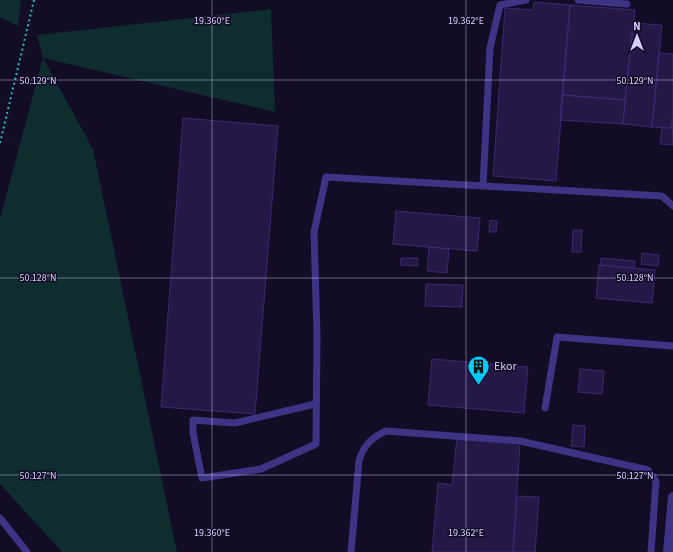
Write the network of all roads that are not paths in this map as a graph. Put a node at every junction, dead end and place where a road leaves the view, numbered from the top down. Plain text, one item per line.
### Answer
1 (526, 0) edge
2 (578, 0) edge
3 (627, 4) dead end
4 (483, 186) junction
5 (673, 206) edge
6 (673, 346) edge
7 (315, 404) junction
8 (545, 408) dead end
9 (673, 497) edge
10 (0, 518) edge
11 (672, 521) edge
12 (27, 552) edge
13 (351, 552) edge
14 (651, 552) edge
15 (668, 552) edge

1 - 4 lane
2 - 3 lane
4 - 5 lane
4 - 7 lane
6 - 8 lane
7 - 7 lane
9 - 11 street
10 - 12 lane
11 - 15 street
13 - 14 lane

